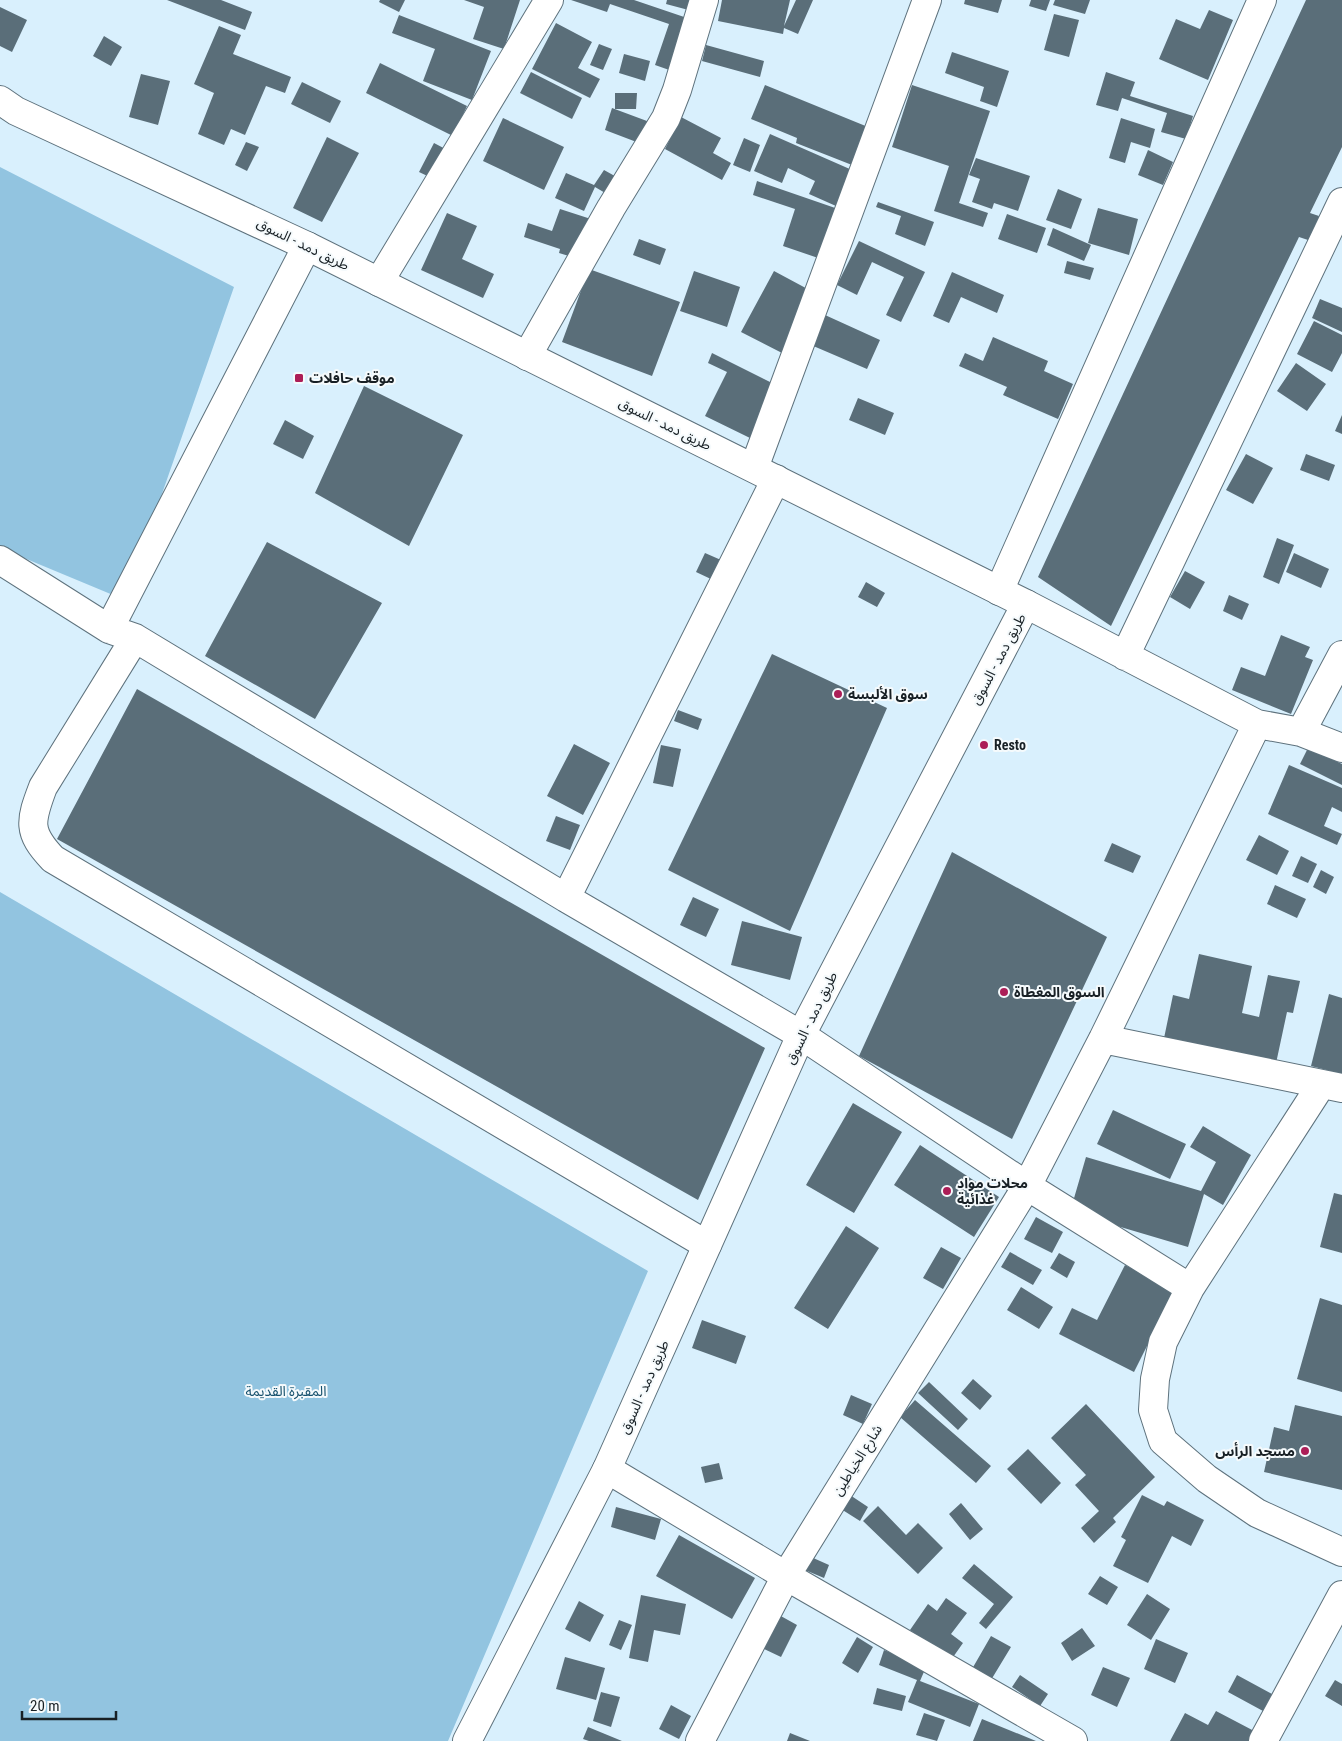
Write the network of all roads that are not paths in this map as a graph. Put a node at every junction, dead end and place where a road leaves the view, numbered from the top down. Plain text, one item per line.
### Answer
1 (549, 0) edge
2 (704, 0) edge
3 (927, 0) edge
4 (1262, 0) edge
5 (0, 100) edge
6 (1342, 202) edge
7 (307, 246) junction
8 (379, 282) junction
9 (527, 356) junction
10 (765, 474) junction
11 (0, 560) edge
12 (1000, 591) junction
13 (1026, 604) junction
14 (110, 628) junction
15 (135, 638) junction
16 (1342, 655) edge
17 (1125, 656) junction
18 (1257, 724) junction
19 (1301, 732) junction
20 (1342, 748) edge
21 (566, 898) junction
22 (801, 1035) junction
23 (1103, 1039) junction
24 (1331, 1087) edge
25 (1027, 1186) junction
26 (707, 1245) junction
27 (1190, 1288) junction
28 (607, 1469) junction
29 (1342, 1552) edge
30 (786, 1576) junction
31 (1342, 1595) edge
32 (467, 1741) edge
33 (700, 1741) edge
34 (1073, 1741) edge
35 (1263, 1741) edge

1 - 8 street
2 - 9 street
3 - 10 street
4 - 12 street
5 - 7 street, طريق دمد - السوق
6 - 17 street
7 - 8 street, طريق دمد - السوق
7 - 14 street
8 - 9 street, طريق دمد - السوق
9 - 10 street, طريق دمد - السوق
10 - 12 street, طريق دمد - السوق
10 - 21 street
11 - 14 street
12 - 13 street, طريق دمد - السوق
13 - 17 street
13 - 22 street, طريق دمد - السوق
14 - 15 street
15 - 21 street
15 - 26 street
16 - 19 street
17 - 18 street
18 - 19 street
18 - 23 street, شارع الخياطين
19 - 20 street
21 - 22 street
22 - 25 street
22 - 26 street, طريق دمد - السوق
23 - 24 street
23 - 25 street, شارع الخياطين
24 - 27 street
25 - 27 street
25 - 30 street, شارع الخياطين
26 - 28 street, طريق دمد - السوق
27 - 29 street
28 - 30 street
28 - 32 street, طريق دمد - السوق
30 - 33 street, شارع الخياطين
30 - 34 street
31 - 35 street

